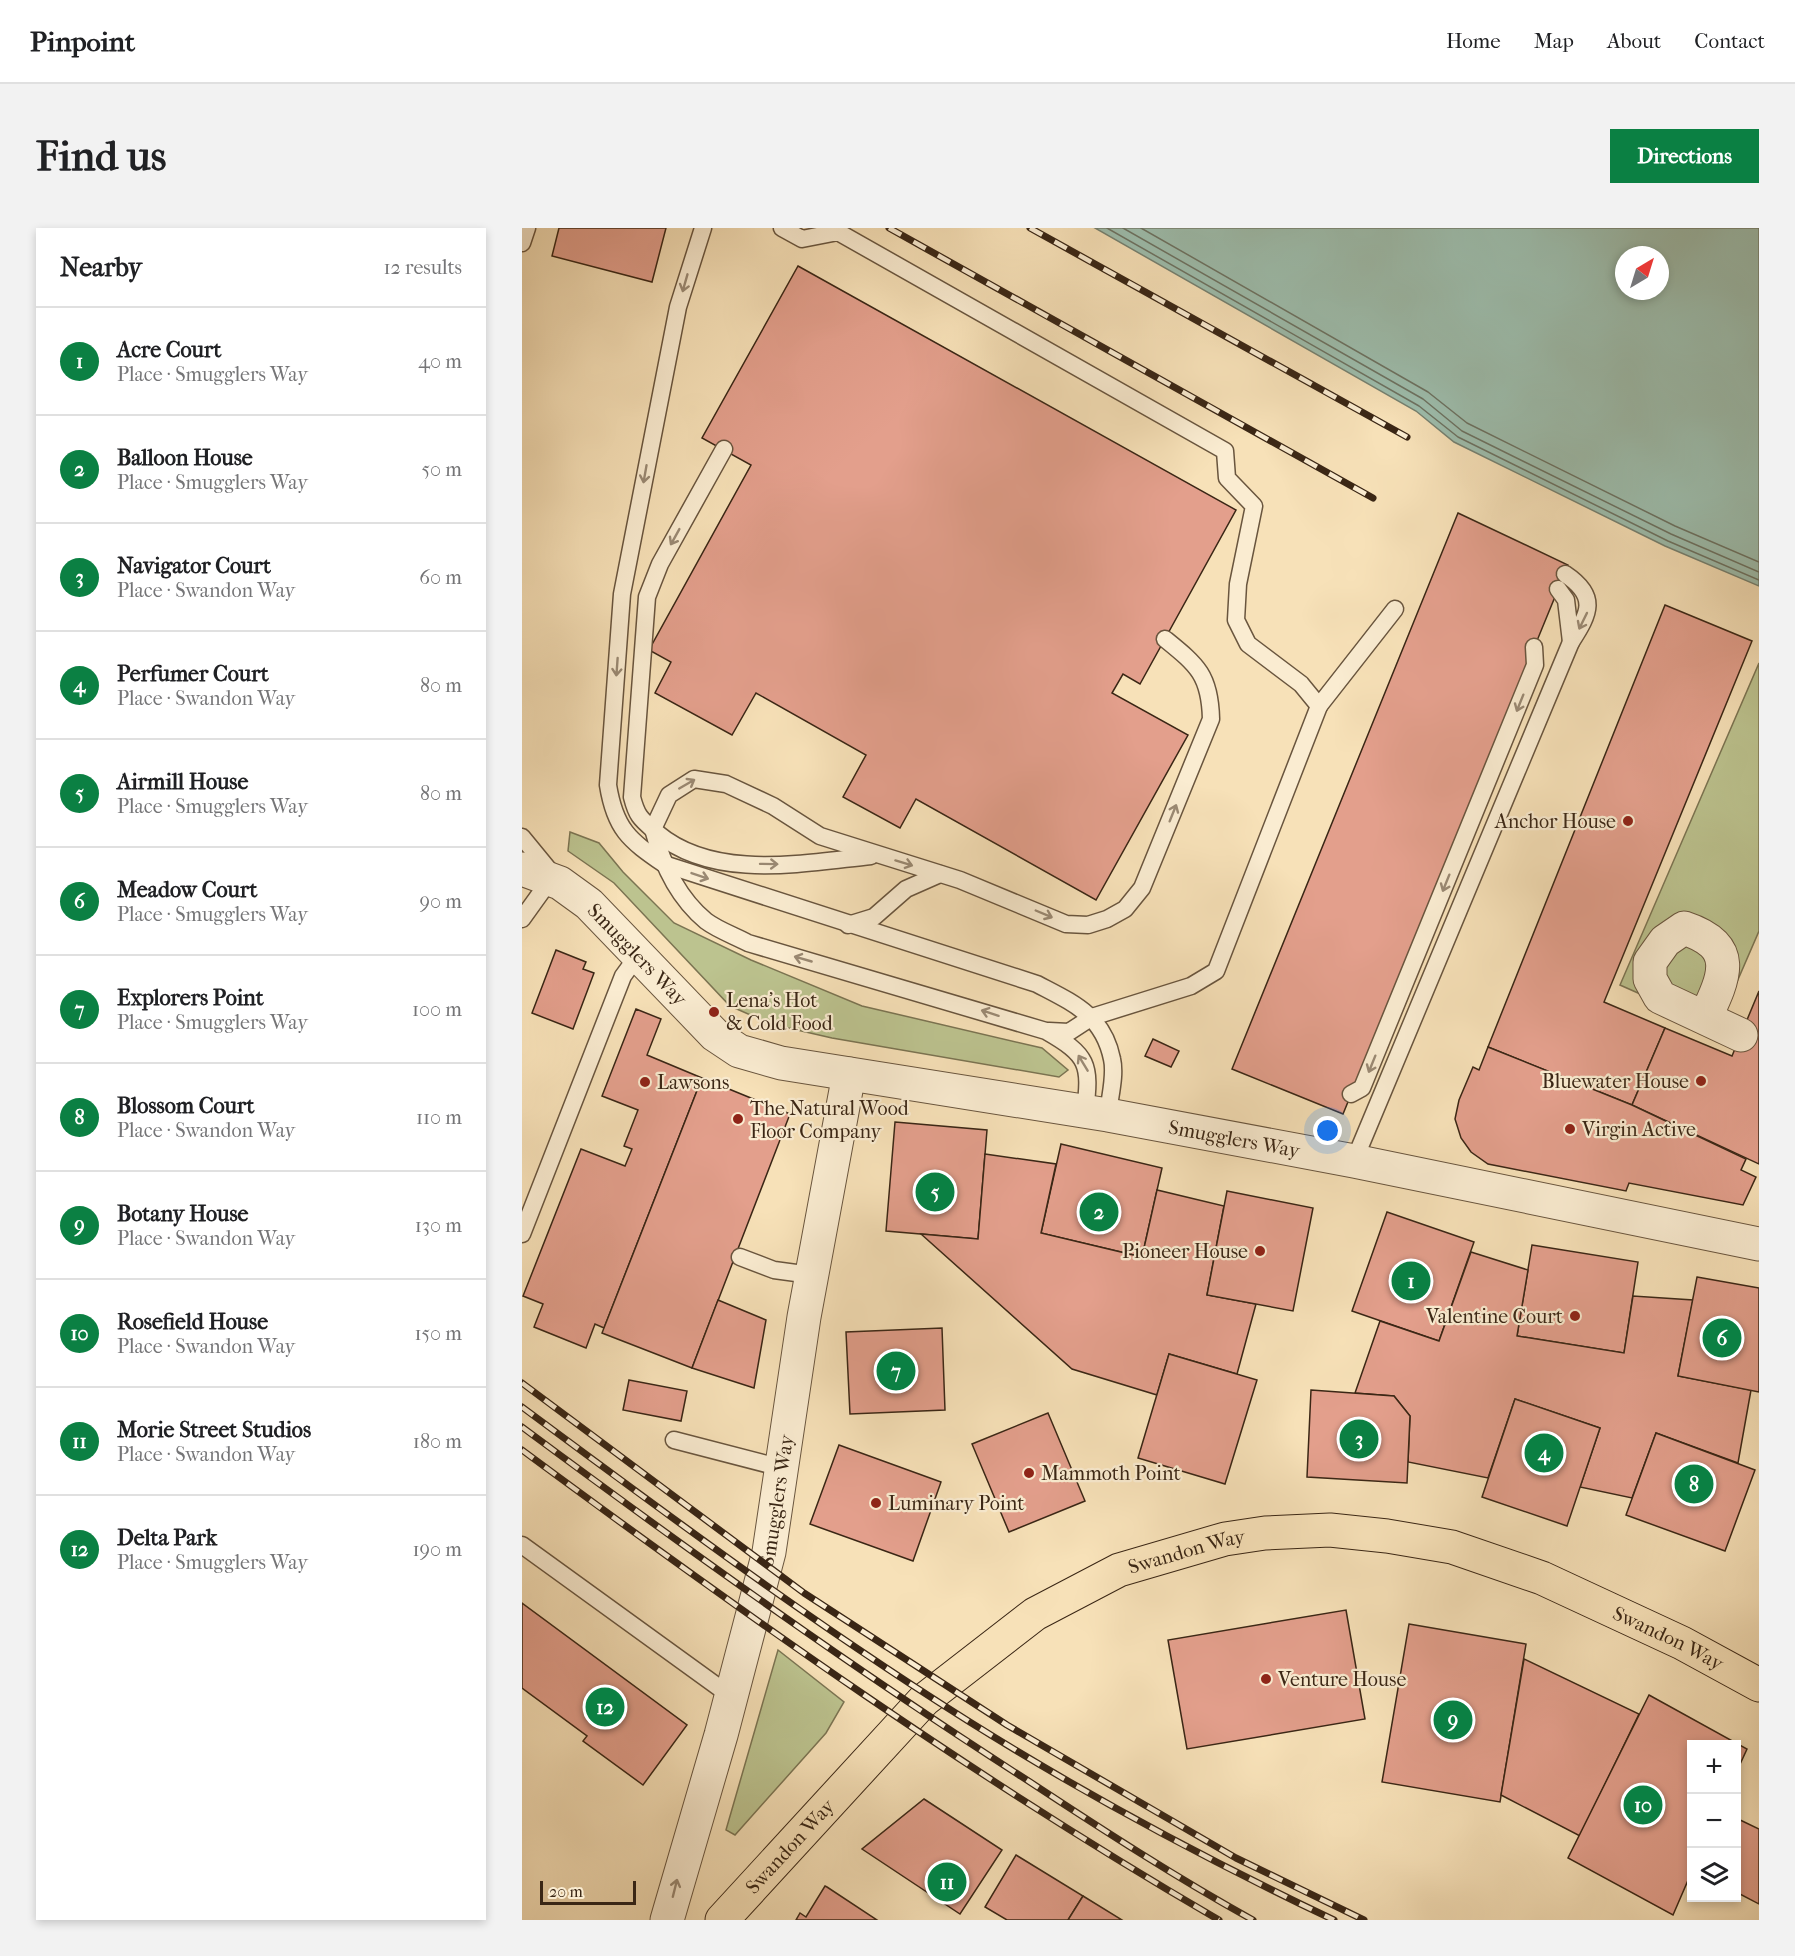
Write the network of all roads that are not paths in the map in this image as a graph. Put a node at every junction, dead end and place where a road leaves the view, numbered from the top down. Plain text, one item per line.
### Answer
1 (527, 228) edge
2 (703, 228) edge
3 (782, 228) edge
4 (522, 243) edge
5 (724, 449) dead end
6 (1561, 581) dead end
7 (1395, 609) dead end
8 (1165, 639) dead end
9 (1534, 647) dead end
10 (1318, 706) junction
11 (653, 829) junction
12 (522, 837) edge
13 (879, 855) junction
14 (664, 864) junction
15 (940, 874) junction
16 (544, 877) edge
17 (522, 919) edge
18 (848, 925) junction
19 (639, 954) junction
20 (1092, 1017) junction
21 (1705, 1018) dead end
22 (1046, 1031) junction
23 (1741, 1035) dead end
24 (849, 1074) junction
25 (1352, 1094) dead end
26 (1096, 1113) junction
27 (1354, 1161) junction
28 (522, 1234) edge
29 (1759, 1244) edge
30 (740, 1257) dead end
31 (811, 1275) junction
32 (674, 1440) dead end
33 (782, 1468) junction
34 (522, 1545) edge
35 (1759, 1685) edge
36 (732, 1697) junction
37 (667, 1920) edge
38 (722, 1920) edge

1 - 4 lane
2 -> 14 lane
3 - 10 lane
5 -> 11 lane
6 - 27 lane
7 - 10 lane
15 -> 8 lane
9 -> 25 lane
10 - 20 lane
11 -> 13 lane
11 -> 13 lane
11 - 14 lane
12 - 16 lane
13 -> 15 lane
14 -> 18 lane
22 -> 14 lane
15 - 18 lane
16 - 17 lane
16 - 19 street, Smugglers Way
18 - 20 lane
19 - 24 street, Smugglers Way
19 - 28 lane
20 - 22 lane
20 - 26 lane
21 - 23 street
26 -> 22 lane
24 - 26 street, Smugglers Way
24 - 31 street, Smugglers Way
26 - 27 street, Smugglers Way
27 - 29 street, Smugglers Way
30 - 31 lane
31 - 33 street, Smugglers Way
32 - 33 lane
33 - 36 street, Smugglers Way
34 - 36 lane
35 - 38 highway, Swandon Way
37 -> 36 street, Smugglers Way

